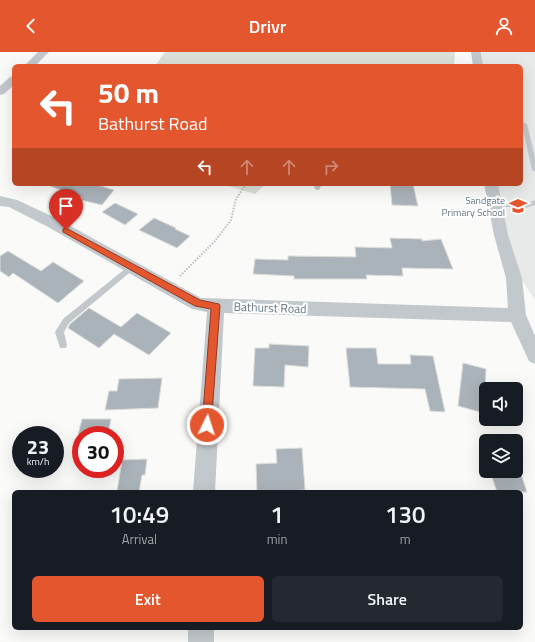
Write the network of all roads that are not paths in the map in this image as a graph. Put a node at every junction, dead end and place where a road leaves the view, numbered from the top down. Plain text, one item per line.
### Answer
1 (44, 52) edge
2 (476, 52) edge
3 (31, 64) edge
4 (478, 64) edge
5 (12, 81) edge
6 (0, 92) edge
7 (523, 124) edge
8 (535, 170) edge
9 (491, 186) edge
10 (0, 201) edge
11 (494, 204) junction
12 (534, 204) edge
13 (131, 267) junction
14 (216, 306) junction
15 (517, 315) junction
16 (63, 345) dead end
17 (535, 356) edge
18 (204, 490) edge
19 (201, 630) edge
20 (201, 642) edge

1 - 3 street
2 - 4 street
5 - 6 street
7 - 8 lane
9 - 11 street
10 - 13 street, Bathurst Road
11 - 12 lane
11 - 15 street
13 - 14 street, Bathurst Road
13 - 16 lane
14 - 15 street, Bathurst Road
14 - 18 street
15 - 17 street
19 - 20 street

